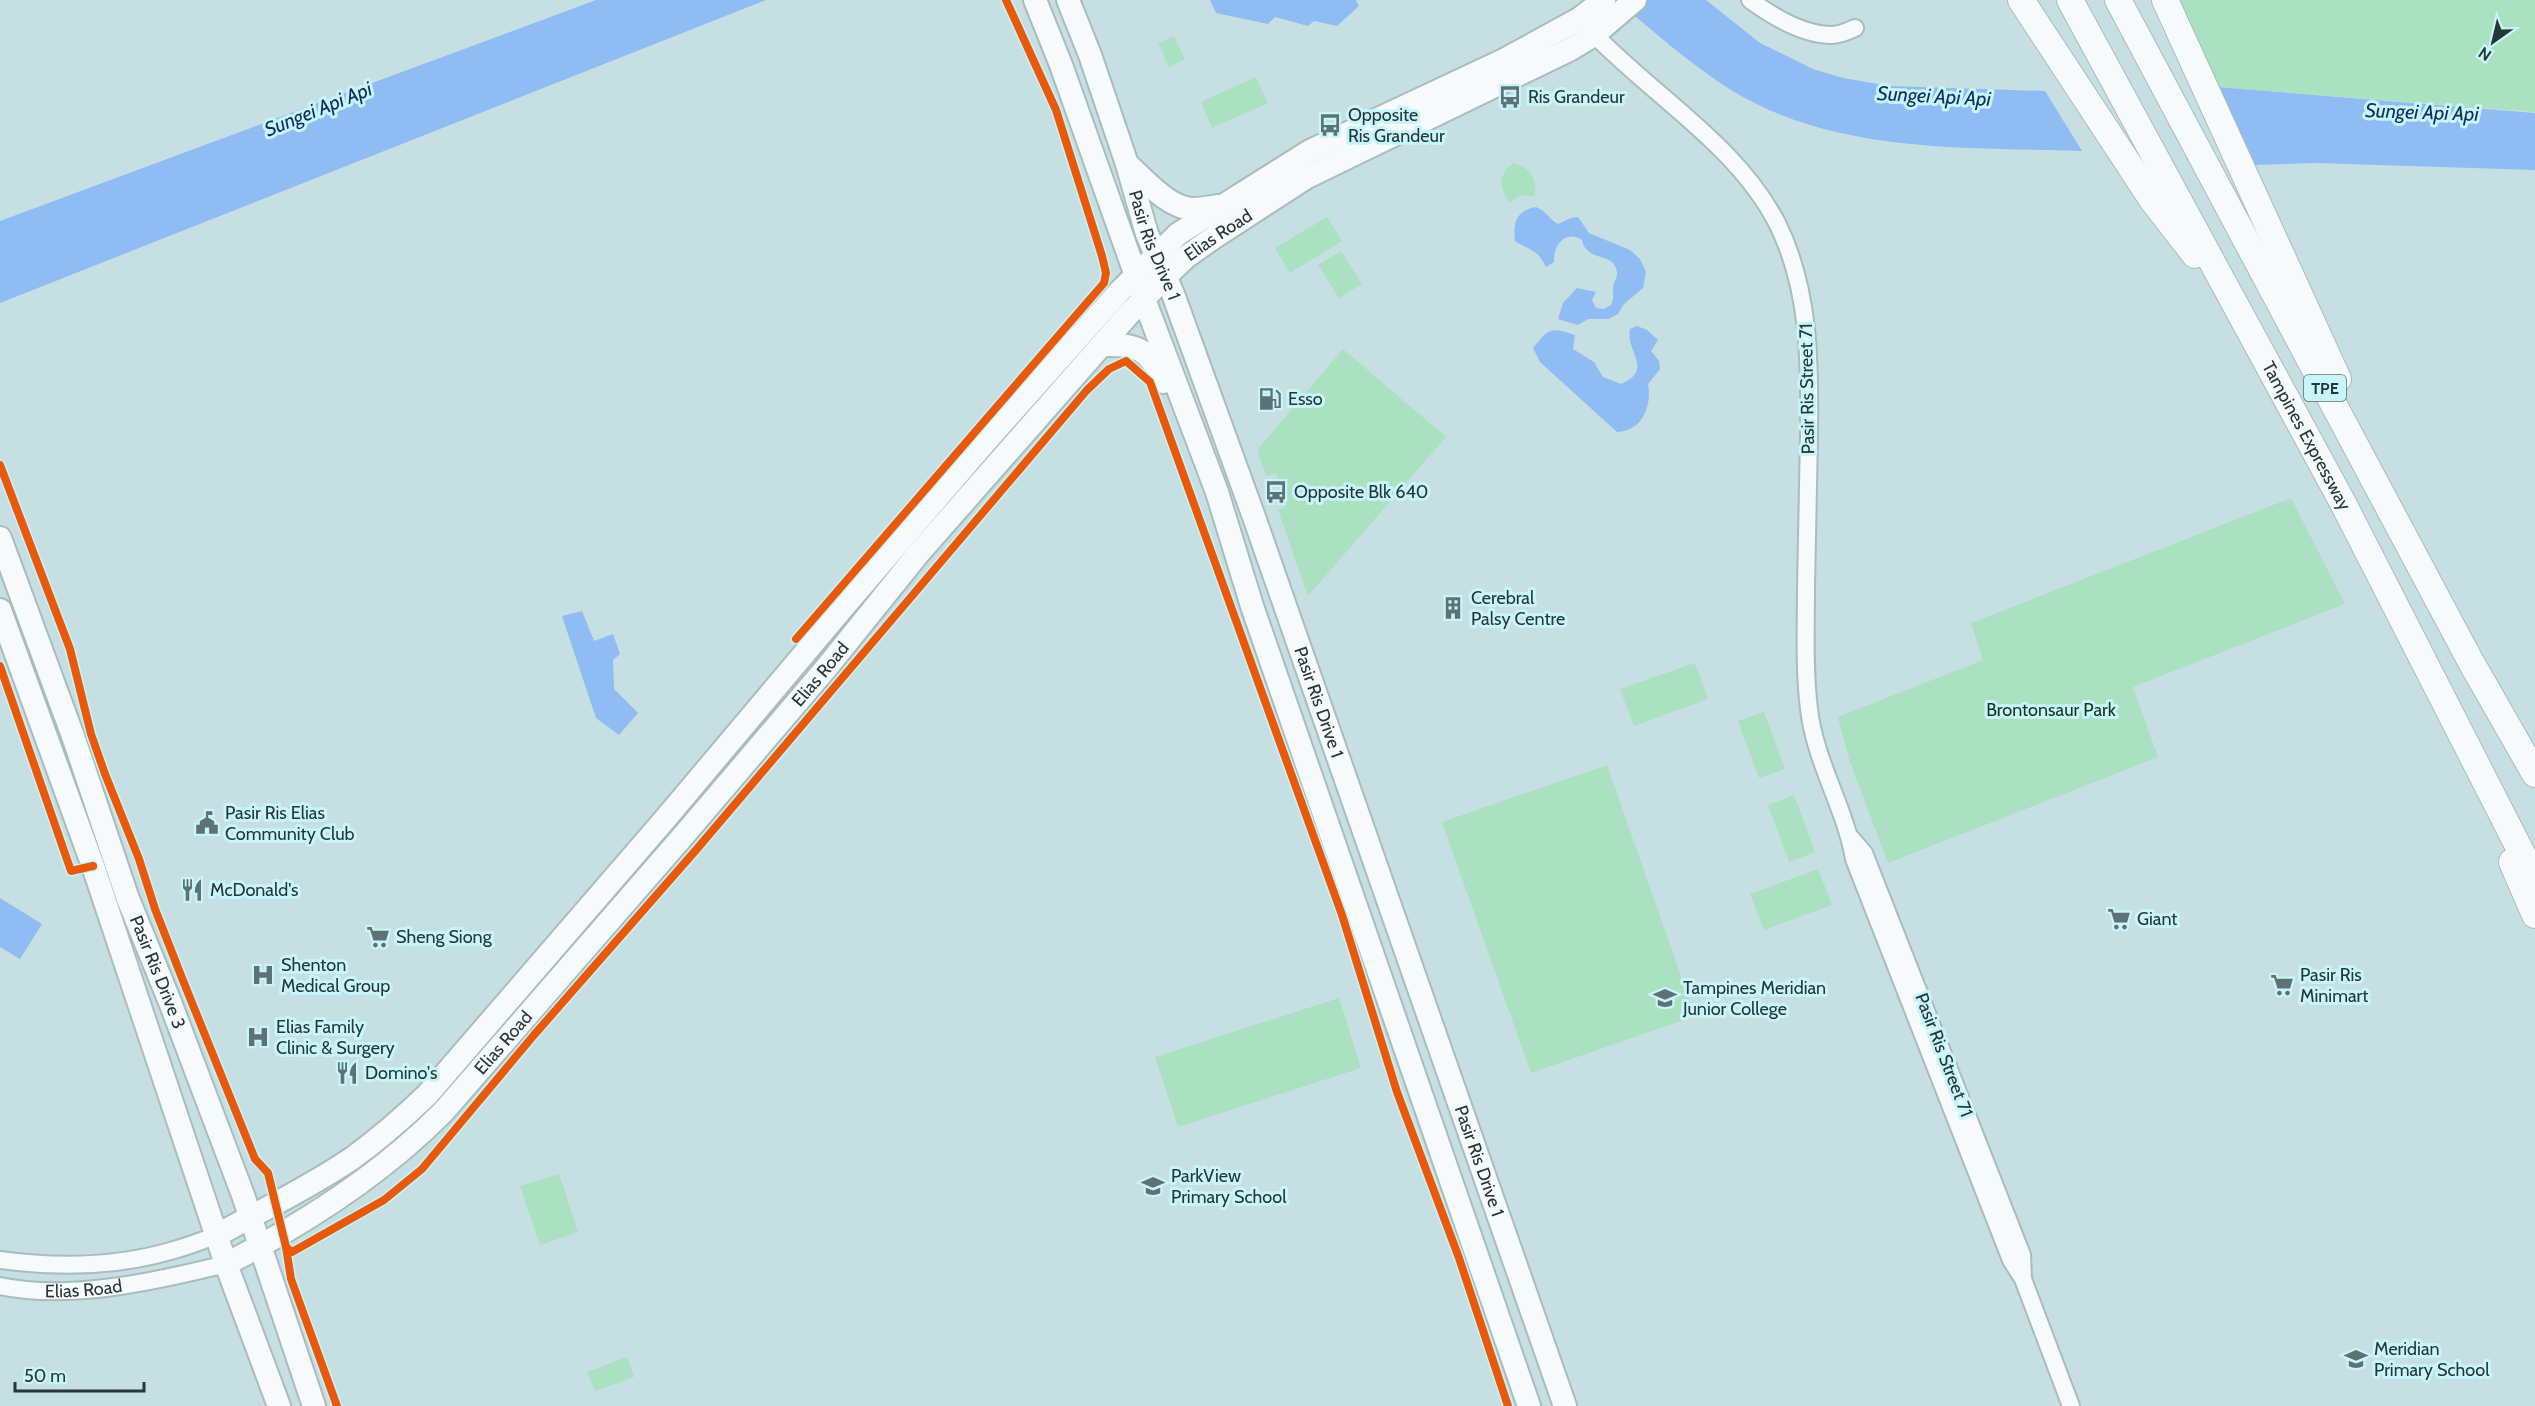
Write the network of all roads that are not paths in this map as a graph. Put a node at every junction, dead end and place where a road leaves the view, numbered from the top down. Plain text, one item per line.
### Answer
1 (1035, 0) edge
2 (1068, 0) edge
3 (1635, 0) edge
4 (1750, 0) edge
5 (2021, 0) edge
6 (2070, 0) edge
7 (2118, 0) edge
8 (2164, 0) edge
9 (1597, 16) edge
10 (1855, 28) dead end
11 (1127, 164) junction
12 (1223, 205) junction
13 (1156, 255) junction
14 (1136, 274) junction
15 (1166, 276) junction
16 (1144, 298) junction
17 (2238, 308) junction
18 (1102, 345) junction
19 (1196, 436) junction
20 (0, 538) edge
21 (2428, 582) junction
22 (0, 610) edge
23 (2435, 683) junction
24 (2535, 774) edge
25 (2535, 879) edge
26 (2535, 915) edge
27 (250, 1216) junction
28 (218, 1235) junction
29 (259, 1247) junction
30 (0, 1260) edge
31 (226, 1264) junction
32 (0, 1286) edge
33 (279, 1406) edge
34 (314, 1406) edge
35 (1529, 1406) edge
36 (1565, 1406) edge
37 (2071, 1406) edge

1 - 14 main road, Pasir Ris Drive 1
2 - 11 main road, Pasir Ris Drive 1
3 - 9 main road, Elias Road
4 - 10 street
5 - 17 highway
6 - 17 highway, Tampines Expressway / TPE
7 - 21 highway, TPE
8 - 21 highway
9 - 12 main road, Elias Road
9 - 15 main road, Elias Road
9 - 37 street, Pasir Ris Street 71
11 - 12 main road
11 - 13 main road, Pasir Ris Drive 1
12 - 13 main road, Elias Road
13 - 14 main road, Elias Road
13 - 15 main road, Pasir Ris Drive 1
14 - 16 main road, Pasir Ris Drive 1
14 - 27 main road, Elias Road
15 - 16 main road, Elias Road
15 - 36 main road, Pasir Ris Drive 1
16 - 18 main road, Elias Road
16 - 19 main road, Pasir Ris Drive 1
17 - 23 highway, Tampines Expressway / TPE
18 - 19 main road
18 - 29 main road, Elias Road
19 - 35 main road, Pasir Ris Drive 1
20 - 27 main road, Pasir Ris Drive 3
21 - 24 highway, TPE
22 - 28 main road, Pasir Ris Drive 3
23 - 25 highway, Tampines Expressway / TPE
23 - 26 highway
27 - 28 main road, Elias Road
27 - 29 main road, Pasir Ris Drive 3
28 - 30 street, Elias Road
28 - 31 main road, Pasir Ris Drive 3
29 - 31 main road, Elias Road
29 - 34 main road, Pasir Ris Drive 3
31 - 32 street, Elias Road
31 - 33 main road, Pasir Ris Drive 3

